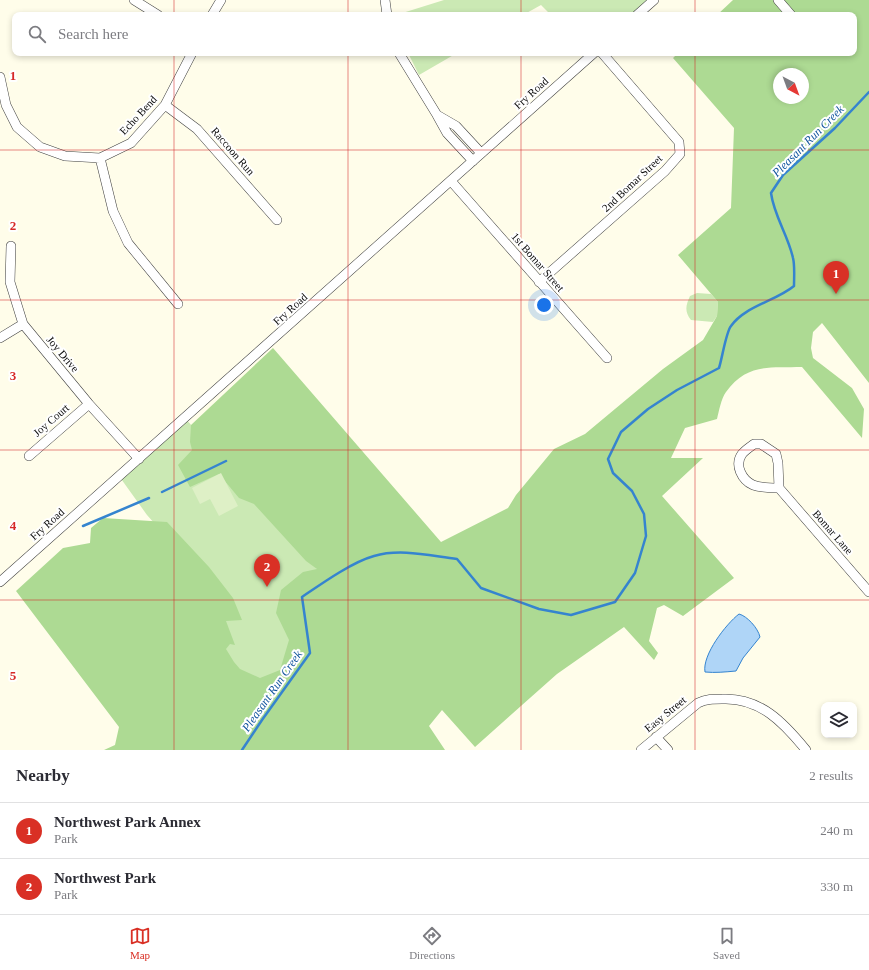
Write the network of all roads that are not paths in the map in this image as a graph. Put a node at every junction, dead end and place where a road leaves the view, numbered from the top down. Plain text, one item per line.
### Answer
1 (134, 0) edge
2 (221, 0) edge
3 (385, 0) edge
4 (654, 0) edge
5 (778, 0) edge
6 (153, 12) edge
7 (214, 12) edge
8 (387, 12) edge
9 (640, 12) edge
10 (788, 12) edge
11 (190, 56) edge
12 (401, 56) edge
13 (591, 56) edge
14 (605, 56) edge
15 (0, 77) edge
16 (165, 105) junction
17 (438, 115) junction
18 (481, 153) junction
19 (100, 158) junction
20 (473, 161) junction
21 (451, 181) junction
22 (277, 220) dead end
23 (11, 246) dead end
24 (539, 282) junction
25 (178, 304) dead end
26 (23, 324) junction
27 (0, 338) edge
28 (607, 358) dead end
29 (89, 404) junction
30 (29, 456) dead end
31 (139, 459) junction
32 (778, 488) junction
33 (0, 582) edge
34 (869, 592) edge
35 (656, 737) junction
36 (641, 750) edge
37 (668, 750) edge
38 (806, 750) edge

1 - 6 street
2 - 7 street
3 - 8 street
4 - 9 street
5 - 10 street
11 - 16 street, Echo Bend
12 - 17 street
13 - 18 street, Fry Road
14 - 24 street, 2nd Bomar Street
15 - 19 street, Echo Bend
16 - 19 street, Echo Bend
16 - 22 street, Raccoon Run
17 - 18 street
17 - 20 street
18 - 20 street, Fry Road
19 - 25 street
20 - 21 street, Fry Road
21 - 24 street, 1st Bomar Street
21 - 31 street, Fry Road
23 - 26 street, Joy Drive
24 - 28 street, 1st Bomar Street
26 - 27 street
26 - 29 street, Joy Drive
29 - 30 street, Joy Court
29 - 31 street, Joy Drive
31 - 33 street, Fry Road
32 - 32 street
32 - 34 street, Bomar Lane
35 - 36 street, Easy Street
35 - 37 street
35 - 38 street, Easy Street

